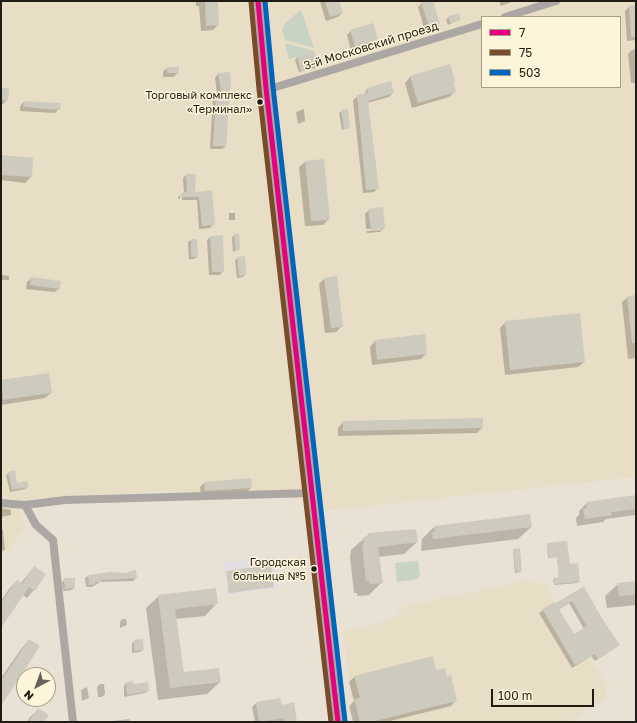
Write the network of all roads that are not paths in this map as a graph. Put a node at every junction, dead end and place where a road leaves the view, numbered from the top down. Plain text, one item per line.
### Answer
1 (258, 1) edge
2 (556, 1) edge
3 (508, 16) edge
4 (481, 24) edge
5 (266, 88) junction
6 (312, 493) junction
7 (1, 502) edge
8 (25, 505) junction
9 (73, 722) edge
10 (338, 722) edge

1 - 5 main road
2 - 3 street
4 - 5 street, 3-й Московский проезд
5 - 6 main road
6 - 8 street
6 - 10 main road
7 - 8 street
8 - 9 street

